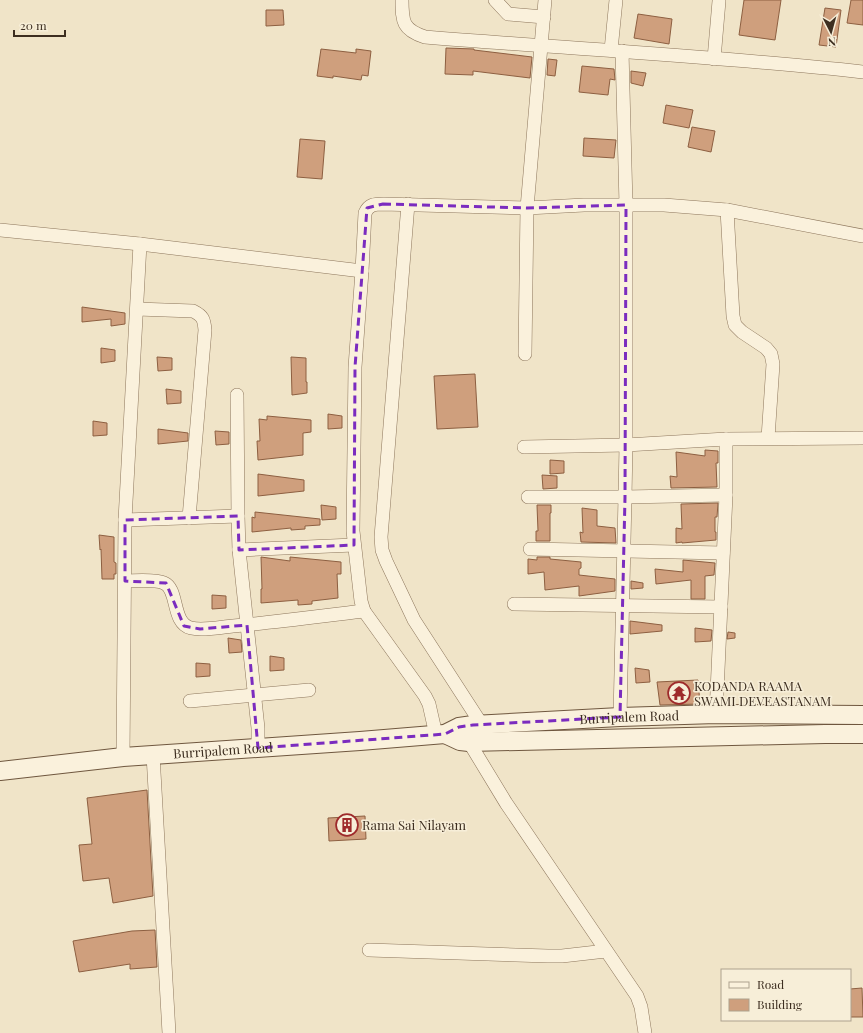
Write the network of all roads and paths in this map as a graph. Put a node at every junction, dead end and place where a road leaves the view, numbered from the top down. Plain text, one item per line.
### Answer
1 (402, 0) edge
2 (495, 0) edge
3 (545, 0) edge
4 (616, 0) edge
5 (719, 1) edge
6 (544, 17) junction
7 (541, 46) junction
8 (616, 51) junction
9 (714, 59) junction
10 (863, 72) edge
11 (408, 204) junction
12 (626, 205) junction
13 (527, 208) junction
14 (727, 210) junction
15 (0, 230) edge
16 (863, 236) edge
17 (140, 244) junction
18 (362, 271) junction
19 (137, 309) junction
20 (525, 354) dead end
21 (237, 395) dead end
22 (768, 438) junction
23 (863, 438) edge
24 (726, 439) junction
25 (626, 445) junction
26 (524, 447) dead end
27 (726, 494) junction
28 (528, 497) dead end
29 (625, 497) junction
30 (238, 516) junction
31 (189, 518) junction
32 (125, 520) junction
33 (354, 545) junction
34 (239, 550) junction
35 (530, 550) dead end
36 (624, 551) junction
37 (723, 554) junction
38 (125, 580) junction
39 (514, 604) dead end
40 (623, 605) junction
41 (721, 607) junction
42 (364, 611) junction
43 (247, 625) junction
44 (309, 690) dead end
45 (254, 695) junction
46 (190, 701) dead end
47 (716, 714) junction
48 (863, 715) edge
49 (620, 717) junction
50 (482, 725) junction
51 (441, 734) junction
52 (863, 734) edge
53 (469, 742) junction
54 (258, 748) junction
55 (153, 755) junction
56 (123, 757) junction
57 (0, 771) edge
58 (369, 950) dead end
59 (606, 951) junction
60 (169, 1033) edge
61 (645, 1033) edge

1 - 7 street
2 - 6 street
3 - 6 street
4 - 8 street
5 - 9 street
6 - 7 street
7 - 8 street
7 - 13 street
8 - 9 street
8 - 12 street
9 - 10 street
11 - 13 street
11 - 18 street
11 - 50 street
12 - 13 street
12 - 14 street
12 - 25 street
13 - 20 street
14 - 16 street
14 - 22 street
15 - 17 street
17 - 18 street
17 - 19 street
18 - 33 street
19 - 31 street
19 - 32 street
21 - 30 street
22 - 23 street
22 - 24 street
24 - 25 street
24 - 27 street
25 - 26 street
25 - 29 street
27 - 29 street
27 - 37 street
28 - 29 street
29 - 36 street
30 - 31 street
30 - 34 street
31 - 32 street
32 - 38 street
33 - 34 street
33 - 42 street
34 - 43 street
35 - 36 street
36 - 37 street
36 - 40 street
37 - 41 street
38 - 43 street
38 - 56 street
39 - 40 street
40 - 41 street
40 - 49 street
41 - 47 street
42 - 43 street
42 - 51 street
43 - 45 street
44 - 45 street
45 - 46 street
45 - 54 street
47 - 48 main road, Burripalem Road
47 - 49 main road, Burripalem Road
49 - 50 main road, Burripalem Road
50 - 51 main road, Burripalem Road
51 - 53 main road, Burripalem Road
51 - 54 main road, Burripalem Road
52 - 53 main road, Burripalem Road
53 - 59 street
54 - 55 main road, Burripalem Road
55 - 56 main road, Burripalem Road
55 - 60 street
56 - 57 main road, Burripalem Road
58 - 59 street
59 - 61 street

